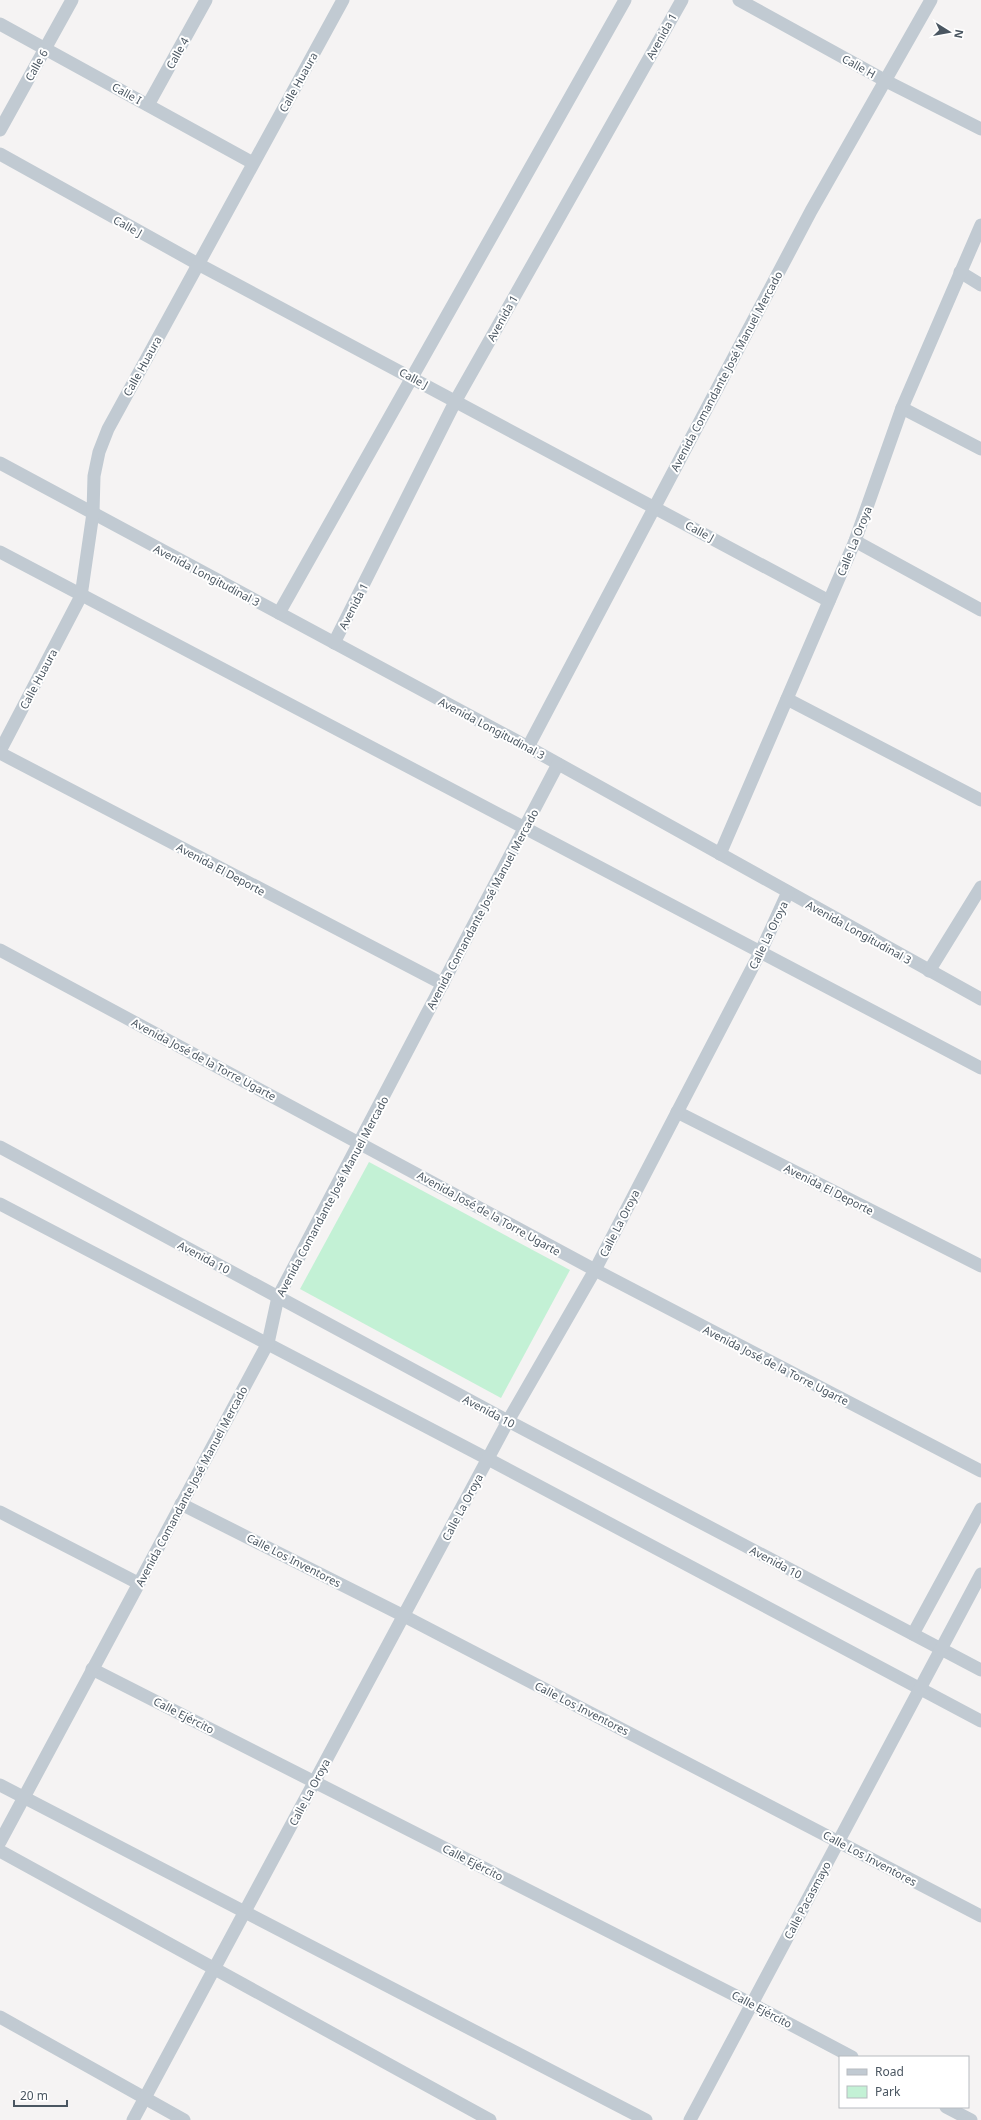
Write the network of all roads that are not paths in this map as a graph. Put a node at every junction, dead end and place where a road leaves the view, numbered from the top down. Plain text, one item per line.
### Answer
1 (72, 0) edge
2 (206, 0) edge
3 (343, 0) edge
4 (625, 0) edge
5 (682, 0) edge
6 (740, 0) edge
7 (931, 0) edge
8 (0, 24) edge
9 (45, 48) junction
10 (886, 81) junction
11 (148, 105) junction
12 (981, 129) edge
13 (0, 130) edge
14 (0, 154) edge
15 (253, 163) junction
16 (981, 225) edge
17 (198, 264) junction
18 (960, 272) junction
19 (981, 285) edge
20 (411, 376) junction
21 (456, 400) junction
22 (902, 408) junction
23 (981, 449) edge
24 (0, 463) edge
25 (654, 506) junction
26 (93, 513) junction
27 (855, 541) junction
28 (0, 552) edge
29 (81, 596) junction
30 (829, 601) junction
31 (981, 610) edge
32 (279, 613) junction
33 (334, 643) junction
34 (787, 699) junction
35 (528, 747) junction
36 (0, 752) edge
37 (558, 764) junction
38 (981, 800) edge
39 (524, 829) junction
40 (720, 854) junction
41 (981, 887) edge
42 (788, 892) junction
43 (0, 950) edge
44 (761, 951) junction
45 (929, 971) junction
46 (442, 984) junction
47 (981, 999) edge
48 (981, 1068) edge
49 (677, 1112) junction
50 (359, 1142) junction
51 (0, 1147) edge
52 (0, 1204) edge
53 (981, 1266) edge
54 (595, 1270) junction
55 (278, 1297) junction
56 (268, 1343) junction
57 (508, 1421) junction
58 (488, 1459) junction
59 (981, 1471) edge
60 (181, 1504) junction
61 (981, 1509) edge
62 (0, 1512) edge
63 (981, 1574) edge
64 (138, 1583) junction
65 (404, 1616) junction
66 (913, 1634) junction
67 (941, 1649) junction
68 (92, 1669) junction
69 (981, 1670) edge
70 (920, 1688) junction
71 (981, 1721) edge
72 (314, 1782) junction
73 (0, 1785) edge
74 (22, 1798) junction
75 (839, 1841) junction
76 (0, 1842) edge
77 (0, 1851) edge
78 (244, 1912) junction
79 (981, 1916) edge
80 (214, 1968) junction
81 (752, 2004) junction
82 (0, 2017) edge
83 (850, 2056) edge
84 (144, 2099) junction
85 (948, 2108) edge
86 (133, 2120) edge
87 (184, 2120) edge
88 (490, 2120) edge
89 (646, 2120) edge
90 (690, 2120) edge
91 (971, 2120) edge

1 - 9 street, Calle 6
2 - 11 street, Calle 4
3 - 15 street, Calle Huaura
4 - 20 street
5 - 21 street, Avenida 1
6 - 10 street, Calle H
7 - 10 street, Avenida Comandante José Manuel Mercado
8 - 9 street, Calle I
9 - 11 street, Calle I
9 - 13 street, Calle 6
10 - 12 street, Calle H
10 - 25 street, Avenida Comandante José Manuel Mercado
11 - 15 street, Calle I
14 - 17 street, Calle J
15 - 17 street, Calle Huaura
16 - 18 street, Calle La Oroya
17 - 20 street, Calle J
17 - 26 street, Calle Huaura
18 - 19 street
18 - 22 street, Calle La Oroya
20 - 21 street, Calle J
20 - 32 street
21 - 25 street, Calle J
21 - 33 street, Avenida 1
22 - 23 street
22 - 27 street, Calle La Oroya
24 - 26 street, Avenida Longitudinal 3
25 - 30 street, Calle J
25 - 35 street, Avenida Comandante José Manuel Mercado
26 - 29 street, Calle Huaura
26 - 32 street, Avenida Longitudinal 3
27 - 30 street, Calle La Oroya
27 - 31 street
28 - 29 street
29 - 36 street, Calle Huaura
29 - 39 street
30 - 34 street, Calle La Oroya
32 - 33 street, Avenida Longitudinal 3
33 - 35 street, Avenida Longitudinal 3
34 - 38 street
34 - 40 street, Calle La Oroya
35 - 37 street, Avenida Longitudinal 3
36 - 46 street, Avenida El Deporte
37 - 39 street, Avenida Comandante José Manuel Mercado
37 - 40 street, Avenida Longitudinal 3
39 - 44 street
39 - 46 street, Avenida Comandante José Manuel Mercado
40 - 42 street, Avenida Longitudinal 3
41 - 45 street
42 - 44 street, Calle La Oroya
42 - 45 street, Avenida Longitudinal 3
43 - 50 street, Avenida José de la Torre Ugarte
44 - 48 street
44 - 49 street, Calle La Oroya
45 - 47 street, Avenida Longitudinal 3
46 - 50 street, Avenida Comandante José Manuel Mercado
49 - 53 street, Avenida El Deporte
49 - 54 street, Calle La Oroya
50 - 54 street, Avenida José de la Torre Ugarte
50 - 55 street, Avenida Comandante José Manuel Mercado
51 - 55 street, Avenida 10
52 - 56 street
54 - 57 street, Calle La Oroya
54 - 59 street, Avenida José de la Torre Ugarte
55 - 56 street, Avenida Comandante José Manuel Mercado
55 - 57 street, Avenida 10
56 - 58 street
56 - 60 street, Avenida Comandante José Manuel Mercado
57 - 58 street, Calle La Oroya
57 - 66 street, Avenida 10
58 - 65 street, Calle La Oroya
58 - 70 street
60 - 64 street, Avenida Comandante José Manuel Mercado
60 - 65 street, Calle Los Inventores
61 - 66 street
62 - 64 street
63 - 67 street, Calle Pacasmayo
64 - 68 street, Avenida Comandante José Manuel Mercado
65 - 72 street, Calle La Oroya
65 - 75 street, Calle Los Inventores
66 - 67 street, Avenida 10
67 - 69 street, Avenida 10
67 - 70 street, Calle Pacasmayo
68 - 72 street, Calle Ejército
68 - 74 street, Avenida Comandante José Manuel Mercado
70 - 71 street
70 - 75 street, Calle Pacasmayo
72 - 78 street, Calle La Oroya
72 - 81 street, Calle Ejército
73 - 74 street
74 - 76 street, Avenida Comandante José Manuel Mercado
74 - 78 street
75 - 79 street, Calle Los Inventores
75 - 81 street, Calle Pacasmayo
77 - 80 street
78 - 80 street, Calle La Oroya
78 - 89 street
80 - 84 street, Calle La Oroya
80 - 88 street
81 - 83 street, Calle Ejército
81 - 90 street, Calle Pacasmayo
82 - 84 street
84 - 86 street, Calle La Oroya
84 - 87 street
85 - 91 street

